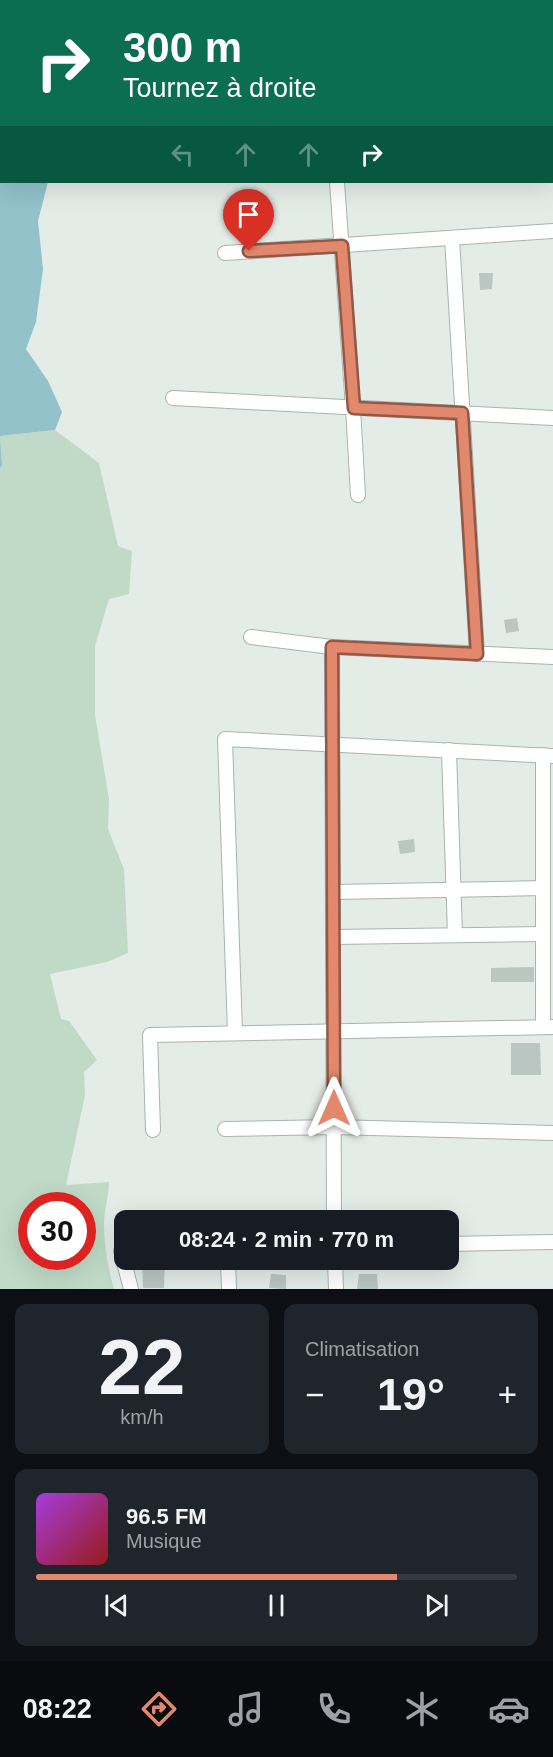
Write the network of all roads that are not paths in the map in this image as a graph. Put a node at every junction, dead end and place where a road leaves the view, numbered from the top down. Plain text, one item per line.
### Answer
1 (337, 183) edge
2 (553, 231) edge
3 (452, 238) junction
4 (342, 246) junction
5 (225, 253) dead end
6 (173, 398) dead end
7 (354, 408) junction
8 (462, 413) junction
9 (553, 418) edge
10 (358, 495) dead end
11 (251, 636) dead end
12 (332, 647) junction
13 (477, 654) junction
14 (553, 657) edge
15 (332, 744) junction
16 (449, 750) junction
17 (548, 756) edge
18 (548, 871) edge
19 (543, 888) junction
20 (453, 890) junction
21 (333, 892) junction
22 (543, 934) junction
23 (455, 935) junction
24 (333, 937) junction
25 (548, 1027) edge
26 (333, 1030) junction
27 (235, 1032) junction
28 (334, 1127) junction
29 (225, 1129) dead end
30 (153, 1130) dead end
31 (553, 1133) edge
32 (334, 1210) edge
33 (553, 1242) edge
34 (459, 1244) edge
35 (126, 1270) edge
36 (229, 1270) edge
37 (335, 1270) edge
38 (131, 1289) edge
39 (230, 1289) edge
40 (336, 1289) edge

1 - 4 street
2 - 3 street
3 - 4 street
3 - 8 street
4 - 5 street
4 - 7 street
6 - 7 street
7 - 8 street
7 - 10 street
8 - 9 street
8 - 13 street
11 - 12 street
12 - 13 street
12 - 15 street
13 - 14 street
15 - 16 street
15 - 21 street
15 - 27 street
16 - 17 street
16 - 20 street
17 - 18 street
18 - 19 street
19 - 20 street
19 - 22 street
20 - 21 street
20 - 23 street
21 - 24 street
22 - 23 street
22 - 25 street
23 - 24 street
24 - 26 street
25 - 26 street
26 - 27 street
26 - 28 street
27 - 30 street
28 - 29 street
28 - 31 street
28 - 32 street
33 - 34 street
35 - 38 street
36 - 39 street
37 - 40 street

